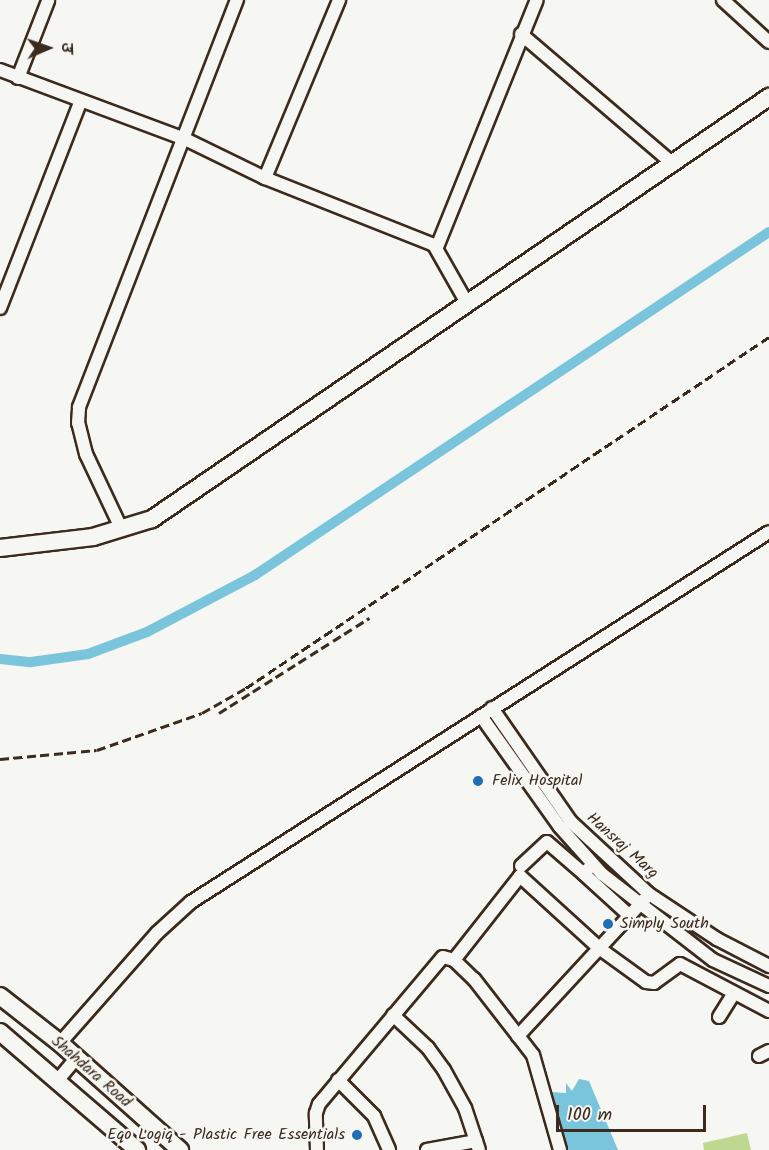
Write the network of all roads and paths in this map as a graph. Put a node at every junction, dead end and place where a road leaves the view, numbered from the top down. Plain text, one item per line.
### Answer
1 (237, 0) edge
2 (339, 0) edge
3 (537, 0) edge
4 (723, 0) edge
5 (48, 1) edge
6 (521, 34) junction
7 (769, 42) edge
8 (0, 70) edge
9 (18, 78) junction
10 (769, 97) edge
11 (80, 103) junction
12 (185, 139) junction
13 (671, 162) junction
14 (265, 177) junction
15 (437, 247) junction
16 (466, 303) junction
17 (0, 308) edge
18 (121, 528) junction
19 (769, 532) edge
20 (0, 548) edge
21 (492, 708) junction
22 (481, 716) junction
23 (593, 864) junction
24 (521, 867) dead end
25 (584, 874) junction
26 (649, 894) junction
27 (641, 905) junction
28 (630, 916) junction
29 (599, 948) junction
30 (454, 960) junction
31 (769, 966) edge
32 (769, 987) edge
33 (734, 993) junction
34 (0, 996) edge
35 (769, 1011) edge
36 (393, 1015) junction
37 (719, 1017) dead end
38 (0, 1032) edge
39 (518, 1036) junction
40 (60, 1043) junction
41 (76, 1058) junction
42 (338, 1080) junction
43 (57, 1081) junction
44 (477, 1145) edge
45 (137, 1150) edge
46 (180, 1150) edge
47 (317, 1150) edge
48 (389, 1150) edge
49 (427, 1150) edge
50 (560, 1150) edge

1 - 12 street
2 - 14 street
3 - 6 street
4 - 7 street
5 - 9 street
6 - 13 street
6 - 15 street
8 - 9 street
9 - 11 street
10 - 13 street
11 - 12 street
11 - 17 street
12 - 14 street
12 - 18 street
13 - 16 street
14 - 15 street
15 - 16 street
16 - 18 street
18 - 20 street
19 - 21 street
21 - 22 street
21 - 26 street, Hansraj Marg
22 - 23 street, Hansraj Marg
22 - 40 street
23 - 25 street
23 - 27 street, Hansraj Marg
24 - 25 street
25 - 28 street
26 - 27 street
26 - 31 street, Hansraj Marg
27 - 28 street
27 - 32 street, Hansraj Marg
28 - 29 street
29 - 30 street
29 - 33 street
29 - 39 street
30 - 36 street
30 - 39 street
33 - 35 street
33 - 37 street
34 - 40 street, Shahdara Road
36 - 42 street
36 - 44 street
38 - 43 street, Shahdara Road
39 - 50 street
40 - 41 street, Shahdara Road
41 - 43 street
41 - 46 street, Shahdara Road
42 - 47 street
42 - 48 street
43 - 45 street, Shahdara Road
44 - 49 street

